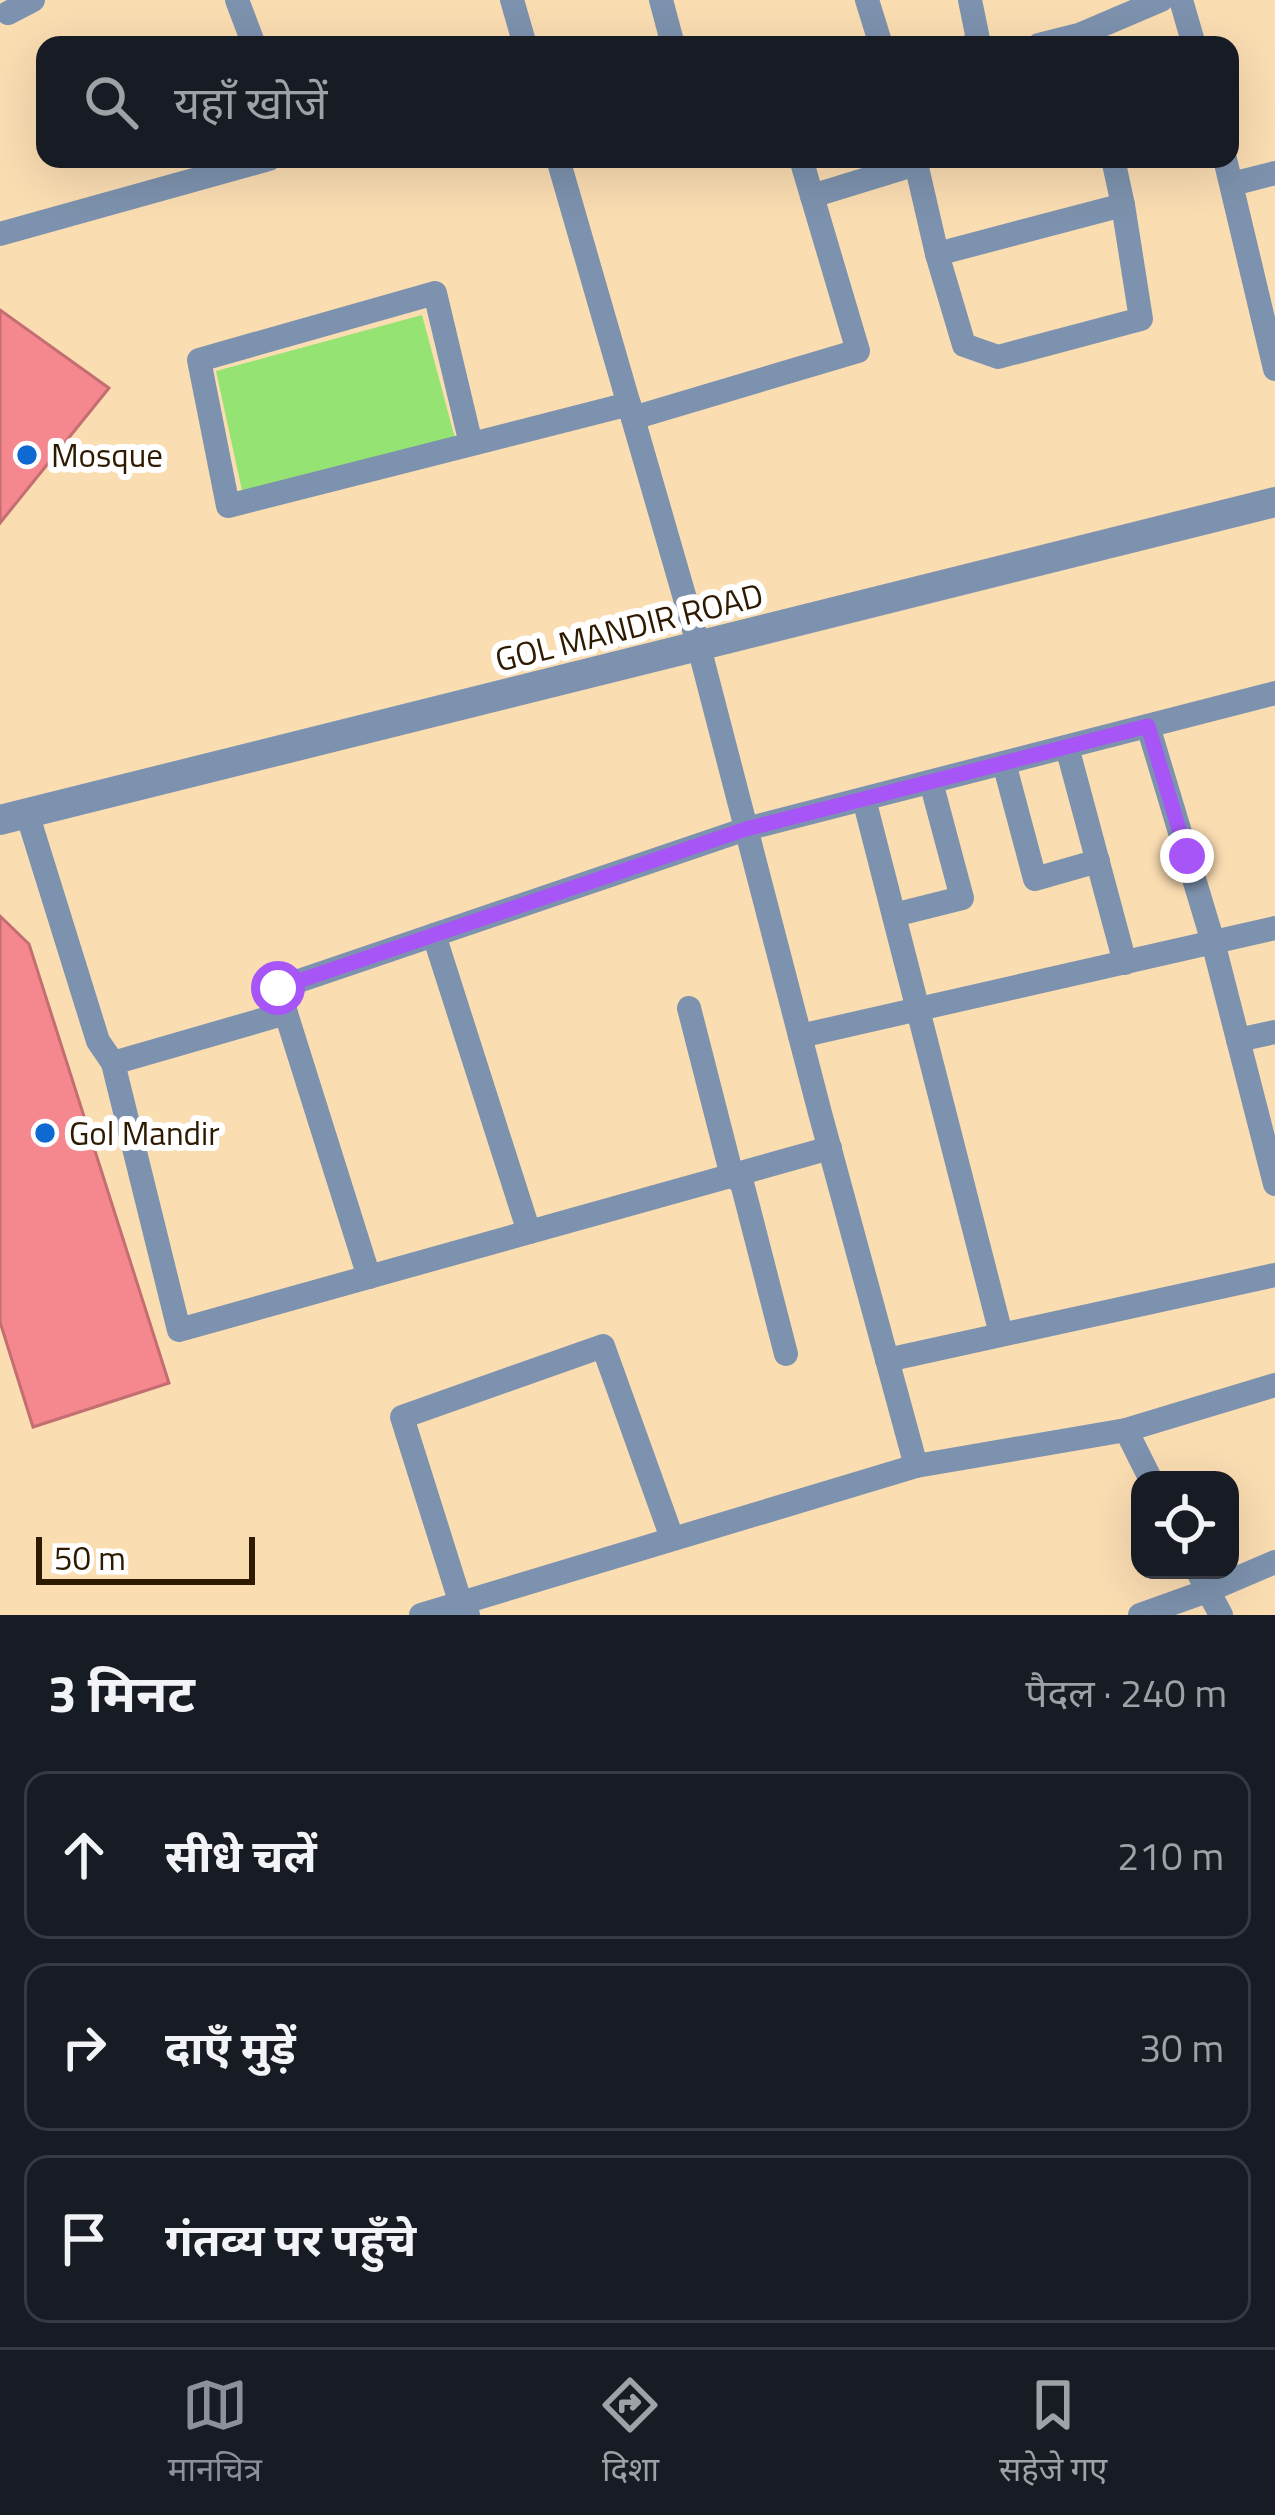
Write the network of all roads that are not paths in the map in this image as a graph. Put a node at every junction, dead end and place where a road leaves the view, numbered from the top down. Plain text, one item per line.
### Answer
1 (33, 0) edge
2 (236, 0) edge
3 (512, 0) edge
4 (661, 0) edge
5 (867, 0) edge
6 (970, 0) edge
7 (1161, 0) edge
8 (1181, 0) edge
9 (8, 13) dead end
10 (250, 36) edge
11 (522, 36) edge
12 (671, 36) edge
13 (878, 36) edge
14 (976, 36) edge
15 (1075, 36) edge
16 (1191, 36) edge
17 (237, 168) edge
18 (561, 168) edge
19 (804, 168) edge
20 (898, 168) edge
21 (917, 168) edge
22 (1115, 168) edge
23 (1228, 168) edge
24 (1275, 173) edge
25 (1232, 184) junction
26 (812, 196) junction
27 (1123, 205) junction
28 (0, 234) edge
29 (937, 254) junction
30 (1270, 322) edge
31 (1275, 369) edge
32 (631, 411) junction
33 (471, 444) junction
34 (1275, 502) edge
35 (698, 646) junction
36 (1275, 693) edge
37 (1148, 726) junction
38 (1067, 747) junction
39 (1004, 763) junction
40 (931, 782) junction
41 (864, 799) junction
42 (14, 816) edge
43 (746, 829) junction
44 (1098, 861) junction
45 (894, 915) junction
46 (1275, 928) edge
47 (434, 935) junction
48 (1213, 942) junction
49 (1125, 963) junction
50 (689, 1008) dead end
51 (919, 1010) junction
52 (286, 1013) junction
53 (1275, 1032) edge
54 (800, 1036) junction
55 (1238, 1040) junction
56 (112, 1063) junction
57 (830, 1148) junction
58 (732, 1176) junction
59 (1275, 1184) edge
60 (529, 1232) junction
61 (1275, 1275) edge
62 (369, 1277) junction
63 (1001, 1334) junction
64 (786, 1354) dead end
65 (887, 1360) junction
66 (1275, 1384) edge
67 (1126, 1430) junction
68 (916, 1466) junction
69 (1146, 1471) edge
70 (672, 1538) junction
71 (1275, 1562) edge
72 (1202, 1581) edge
73 (464, 1608) edge
74 (421, 1615) edge
75 (1140, 1615) edge
76 (1221, 1615) edge

1 - 9 street
2 - 10 street
3 - 11 street
4 - 12 street
5 - 13 street
6 - 14 street
7 - 15 street
8 - 16 street
17 - 28 street
18 - 32 street
19 - 26 street
20 - 26 street
21 - 29 street
22 - 27 street
23 - 25 street
24 - 25 street
25 - 30 street
26 - 32 street
27 - 29 street
27 - 29 street
30 - 31 street
32 - 33 street
32 - 35 street
33 - 33 street
34 - 35 street, GOL MANDIR ROAD
35 - 42 street, GOL MANDIR ROAD
35 - 43 street
36 - 37 street
37 - 38 street
37 - 48 street
38 - 39 street
38 - 44 street
39 - 40 street
39 - 44 street
40 - 41 street
40 - 45 street
41 - 43 street
41 - 45 street
42 - 56 street
43 - 47 street
43 - 54 street
44 - 49 street
45 - 51 street
46 - 48 street
47 - 52 street
47 - 60 street
48 - 49 street
48 - 55 street
49 - 51 street
50 - 58 street
51 - 54 street
51 - 63 street
52 - 56 street
52 - 62 street
53 - 55 street
54 - 57 street
55 - 59 street
56 - 62 street
57 - 58 street
57 - 65 street
58 - 60 street
58 - 64 street
60 - 62 street
61 - 63 street
63 - 65 street
65 - 68 street
66 - 67 street
67 - 68 street
67 - 69 street
68 - 70 street
70 - 73 street
70 - 73 street
71 - 72 street
72 - 75 street
72 - 76 street
73 - 74 street

